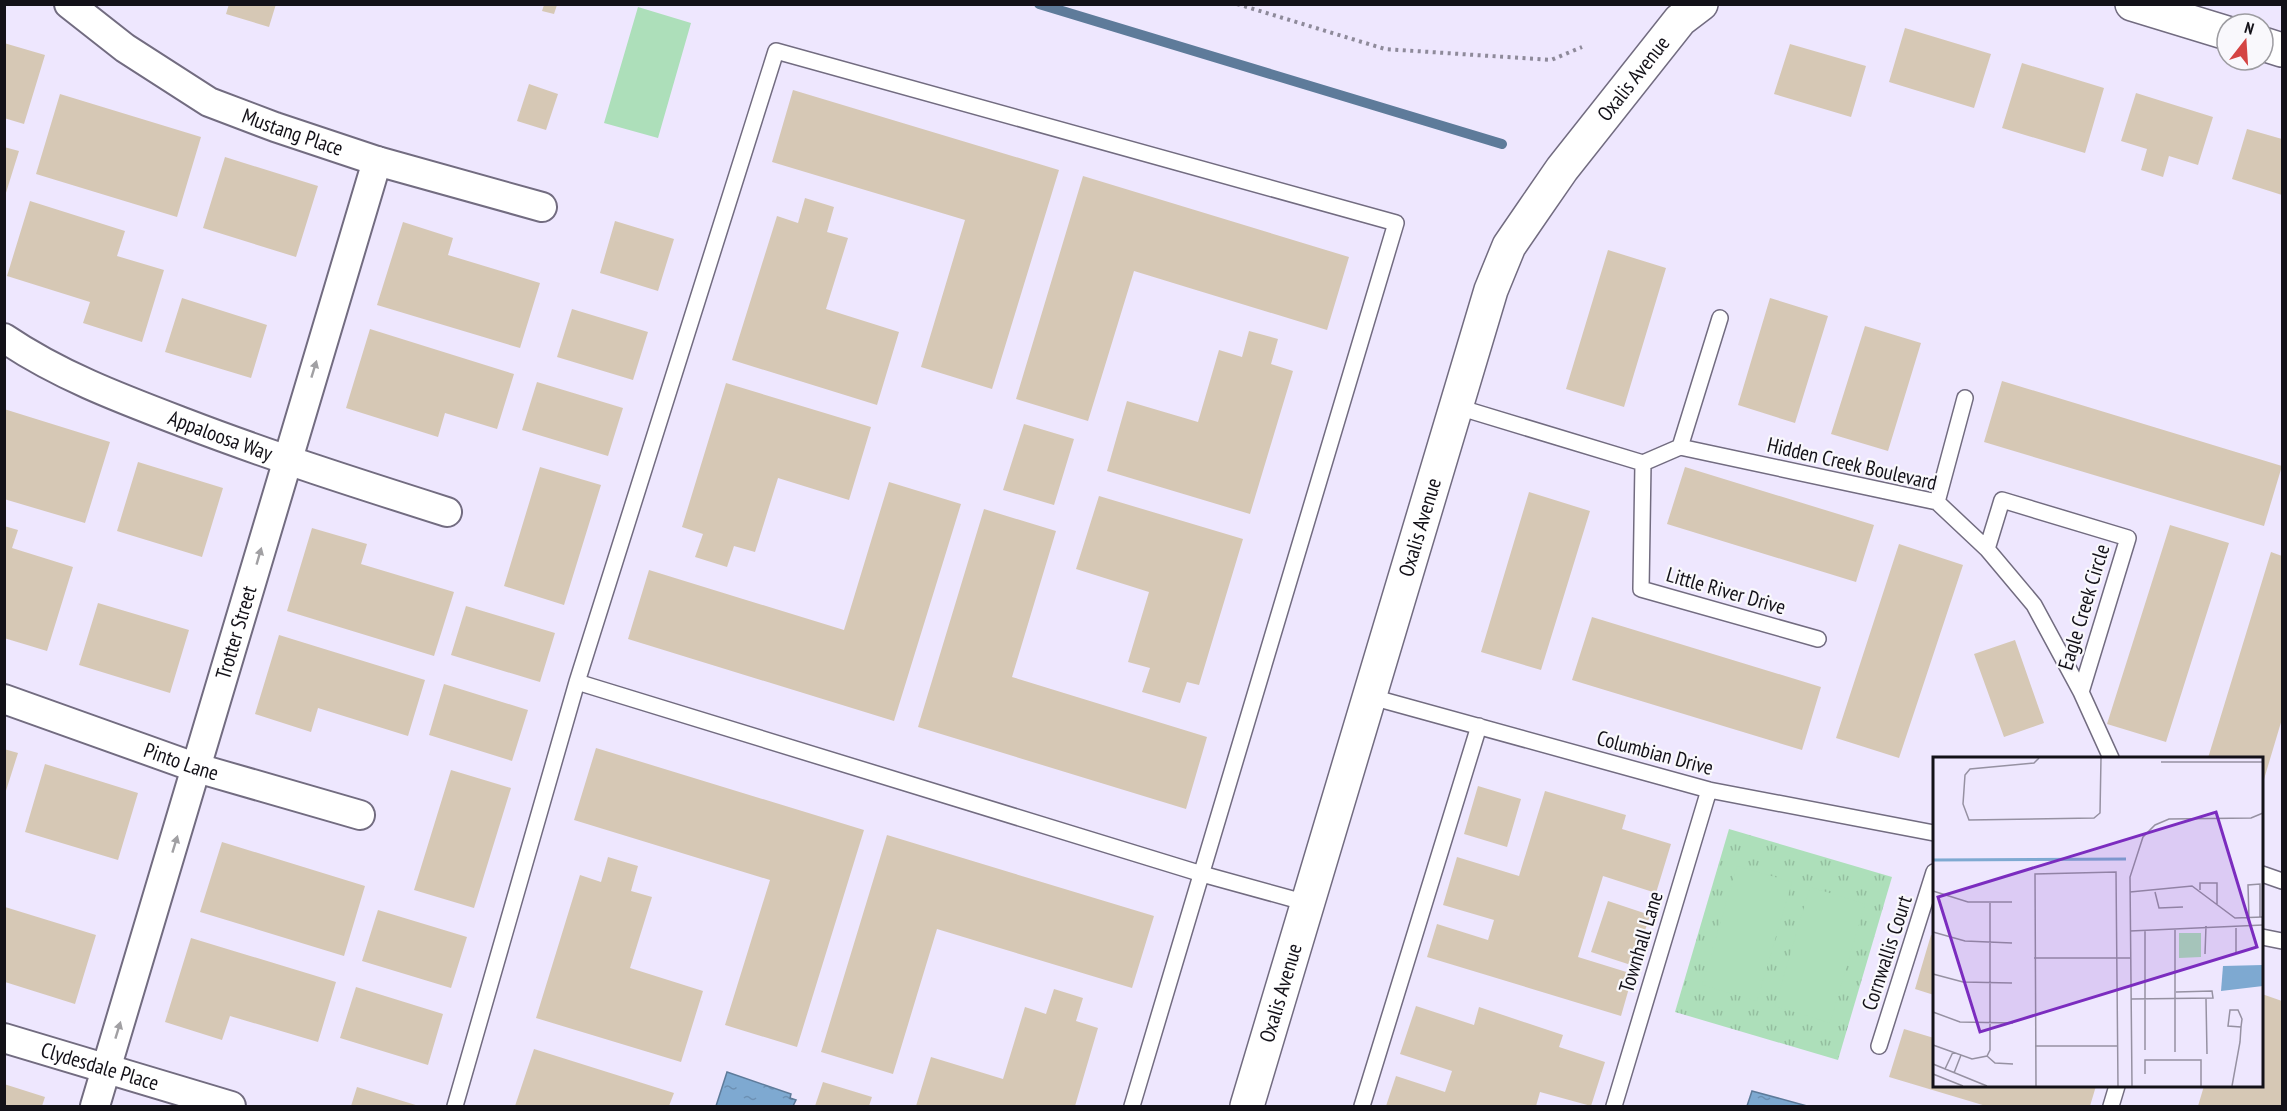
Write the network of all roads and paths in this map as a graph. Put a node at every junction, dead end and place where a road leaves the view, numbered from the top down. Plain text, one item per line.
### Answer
1 (69, 4) edge
2 (1237, 4) edge
3 (1701, 4) edge
4 (2132, 4) edge
5 (2215, 29) edge
6 (1582, 47) dead end
7 (377, 161) junction
8 (542, 207) dead end
9 (1720, 318) dead end
10 (4, 338) edge
11 (1965, 398) dead end
12 (1458, 407) junction
13 (1680, 447) junction
14 (286, 461) junction
15 (1643, 463) junction
16 (1937, 502) junction
17 (447, 512) dead end
18 (1987, 549) junction
19 (1818, 639) dead end
20 (577, 682) junction
21 (2080, 692) junction
22 (1368, 696) junction
23 (4, 699) edge
24 (1479, 726) junction
25 (2110, 757) edge
26 (197, 768) junction
27 (1709, 790) junction
28 (360, 815) dead end
29 (1933, 833) edge
30 (1202, 874) junction
31 (2263, 874) edge
32 (1933, 878) edge
33 (2283, 881) edge
34 (1307, 903) junction
35 (2263, 937) edge
36 (2283, 941) edge
37 (4, 1038) edge
38 (1879, 1046) dead end
39 (107, 1067) junction
40 (2117, 1087) edge
41 (95, 1107) edge
42 (231, 1107) edge
43 (454, 1107) edge
44 (1132, 1107) edge
45 (1247, 1107) edge
46 (1362, 1107) edge
47 (1614, 1107) edge
48 (2111, 1107) edge

1 - 7 street, Mustang Place
2 - 6 path
3 - 12 street, Oxalis Avenue
4 - 5 street
7 - 8 street, Mustang Place
14 -> 7 street, Trotter Street
9 - 13 lane
10 - 14 street, Appaloosa Way
11 - 16 lane
12 - 15 lane
12 - 22 street, Oxalis Avenue
13 - 15 lane
13 - 16 lane, Hidden Creek Boulevard
14 - 17 street, Appaloosa Way
26 -> 14 street, Trotter Street
15 - 19 lane, Little River Drive
16 - 18 lane, Hidden Creek Boulevard
18 - 21 lane, Hidden Creek Boulevard
18 - 21 lane, Eagle Creek Circle
20 - 30 lane
20 - 30 lane
20 - 43 lane
21 - 25 lane, Hidden Creek Boulevard
22 - 24 lane, Columbian Drive
22 - 34 street, Oxalis Avenue
23 - 26 street, Pinto Lane
24 - 27 lane, Columbian Drive
24 - 46 lane
26 - 28 street, Pinto Lane
39 -> 26 street, Trotter Street
27 - 29 lane, Columbian Drive
27 - 47 lane, Townhall Lane
30 - 34 lane
30 - 44 lane
31 - 33 lane
32 - 38 lane, Cornwallis Court
34 - 45 street, Oxalis Avenue
35 - 36 lane
37 - 39 street, Clydesdale Place
39 - 41 street, Trotter Street
39 - 42 street, Clydesdale Place
40 - 48 lane

